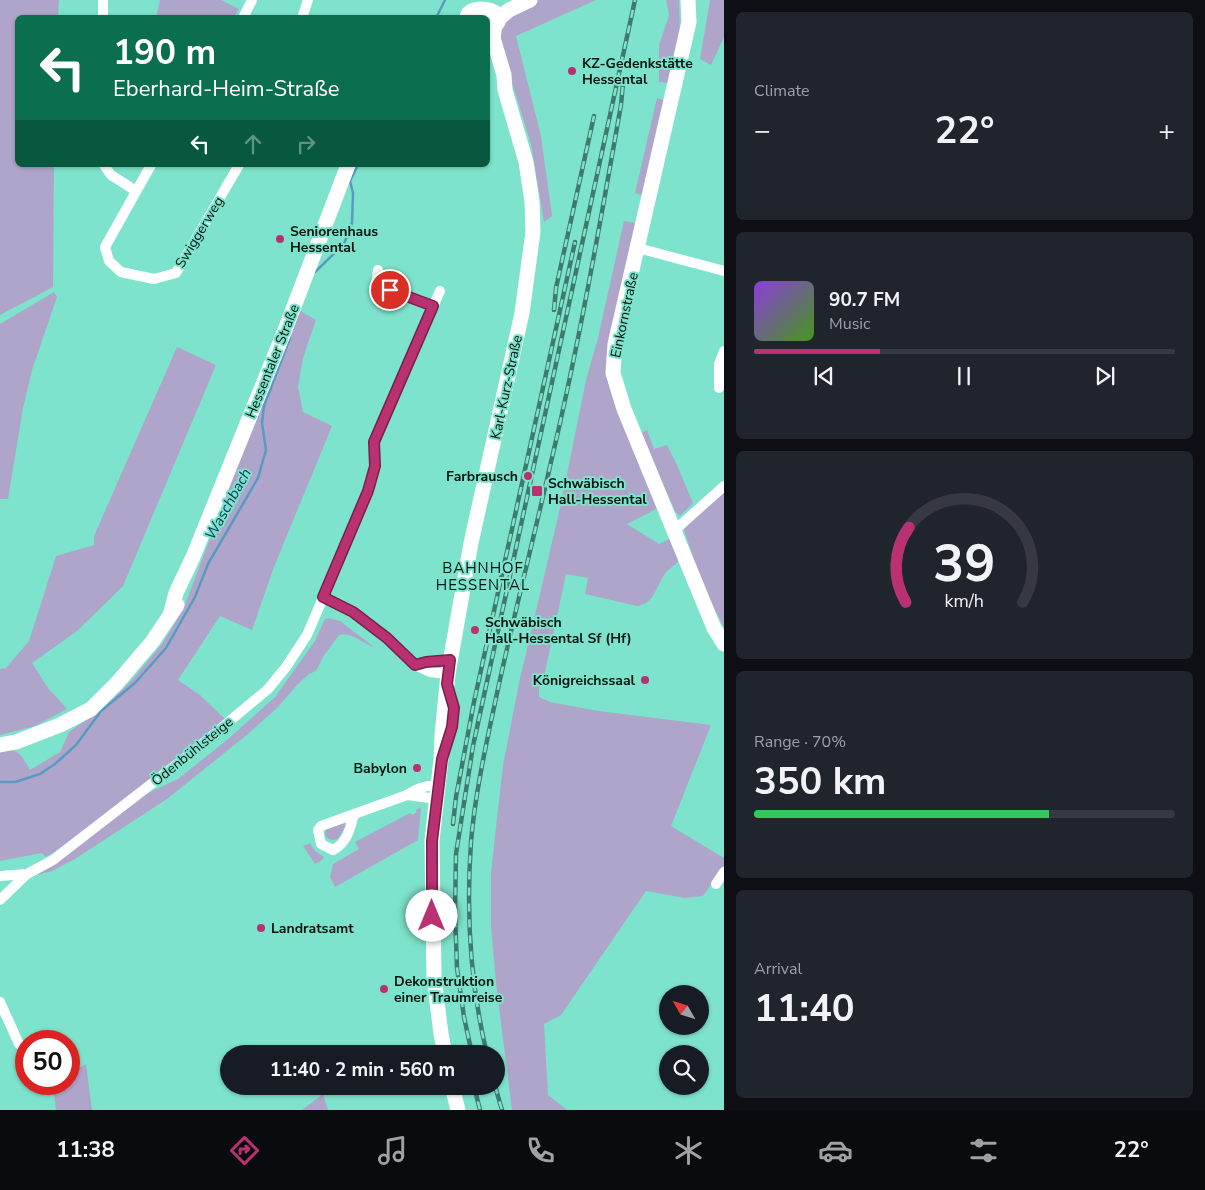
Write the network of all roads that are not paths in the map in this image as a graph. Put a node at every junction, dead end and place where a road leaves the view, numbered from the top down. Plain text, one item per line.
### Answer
1 (103, 0) edge
2 (252, 0) edge
3 (308, 0) edge
4 (512, 0) edge
5 (530, 0) edge
6 (688, 0) edge
7 (489, 2) edge
8 (467, 10) edge
9 (103, 15) edge
10 (244, 15) edge
11 (303, 15) edge
12 (493, 25) edge
13 (490, 56) edge
14 (505, 90) junction
15 (105, 167) edge
16 (150, 167) edge
17 (238, 167) edge
18 (347, 167) edge
19 (136, 191) junction
20 (638, 248) junction
21 (378, 270) dead end
22 (724, 271) edge
23 (440, 291) dead end
24 (433, 306) junction
25 (724, 351) edge
26 (719, 388) dead end
27 (724, 486) edge
28 (674, 530) junction
29 (323, 597) junction
30 (724, 644) edge
31 (448, 673) junction
32 (0, 745) edge
33 (437, 792) junction
34 (354, 814) dead end
35 (724, 872) edge
36 (27, 874) junction
37 (0, 876) edge
38 (716, 884) dead end
39 (0, 900) edge
40 (0, 1002) edge
41 (15, 1035) edge
42 (443, 1045) edge
43 (454, 1095) edge
44 (458, 1110) edge

1 - 9 street
2 - 10 street
3 - 11 street
4 - 7 main road
5 - 12 main road
6 - 20 main road, Einkornstraße
7 - 8 main road
7 - 12 main road, Karl-Kurz-Straße
12 - 14 main road, Karl-Kurz-Straße
13 - 14 main road, Karl-Kurz-Straße
14 - 31 main road, Karl-Kurz-Straße
15 - 19 street
16 - 19 street, Swiggerweg
17 - 19 street, Swiggerweg
18 - 32 main road, Hessentaler Straße
20 - 22 street
20 - 28 main road, Einkornstraße
21 - 24 street
23 - 24 street, Ödenbühlsteige
24 - 29 street, Ödenbühlsteige
25 - 26 street
27 - 28 street
28 - 30 main road, Einkornstraße
29 - 31 street
29 - 36 street, Ödenbühlsteige
31 - 33 main road, Karl-Kurz-Straße
33 - 34 street
33 - 42 main road, Karl-Kurz-Straße
35 - 38 street
36 - 37 street, Ödenbühlsteige
36 - 39 street, Ödenbühlsteige
40 - 41 street
43 - 44 main road

